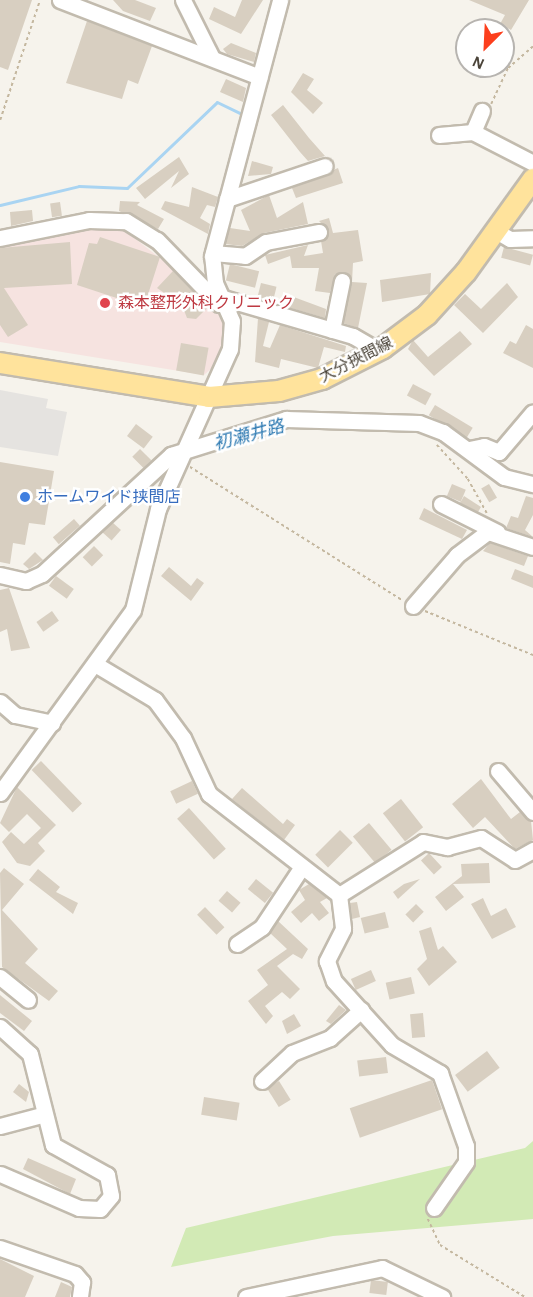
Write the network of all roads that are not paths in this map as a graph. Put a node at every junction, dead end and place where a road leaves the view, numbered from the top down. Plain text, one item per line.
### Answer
1 (60, 0) edge
2 (183, 0) edge
3 (280, 0) edge
4 (212, 58) junction
5 (260, 77) junction
6 (485, 113) road end
7 (473, 132) junction
8 (439, 135) dead end
9 (533, 163) edge
10 (326, 166) dead end
11 (533, 179) edge
12 (227, 199) junction
13 (496, 231) junction
14 (319, 232) dead end
15 (0, 238) edge
16 (533, 238) edge
17 (213, 254) junction
18 (342, 280) dead end
19 (223, 298) junction
20 (232, 321) junction
21 (332, 330) junction
22 (379, 351) junction
23 (0, 363) edge
24 (209, 397) junction
25 (533, 412) edge
26 (469, 449) junction
27 (182, 455) junction
28 (533, 484) edge
29 (441, 504) dead end
30 (497, 532) junction
31 (533, 547) edge
32 (0, 575) edge
33 (413, 606) road end
34 (94, 664) junction
35 (2, 709) edge
36 (52, 723) junction
37 (498, 771) dead end
38 (0, 793) edge
39 (533, 812) edge
40 (533, 850) edge
41 (301, 868) junction
42 (339, 895) junction
43 (237, 944) dead end
44 (0, 977) edge
45 (28, 1000) dead end
46 (361, 1010) junction
47 (0, 1027) edge
48 (262, 1081) dead end
49 (42, 1115) junction
50 (0, 1126) edge
51 (0, 1174) edge
52 (434, 1208) road end
53 (0, 1248) edge
54 (436, 1296) edge
55 (80, 1297) edge
56 (246, 1297) edge

1 - 4 street
2 - 4 street
3 - 5 street
4 - 5 street
5 - 12 street
6 - 7 street
7 - 8 street
7 - 9 street
10 - 12 street
11 - 13 main road, 大分挾間線
12 - 17 street
13 - 16 street
13 - 22 main road, 大分挾間線
14 - 17 street
15 - 20 street
17 - 19 street
18 - 21 street
19 - 20 street
19 - 21 street
20 - 24 street
21 - 22 street
22 - 24 main road, 大分挾間線
23 - 24 main road, 大分挾間線
24 - 27 street
25 - 26 street
26 - 27 street
26 - 28 street
27 - 32 street
27 - 34 street
29 - 30 street
30 - 31 street
30 - 33 street
34 - 36 street
34 - 41 street
35 - 36 street
36 - 38 street
37 - 39 street
40 - 42 street
41 - 42 street
41 - 43 street
42 - 46 street
44 - 45 street
46 - 48 street
46 - 52 street
47 - 49 street
49 - 50 street
49 - 51 street
53 - 55 street
54 - 56 street

